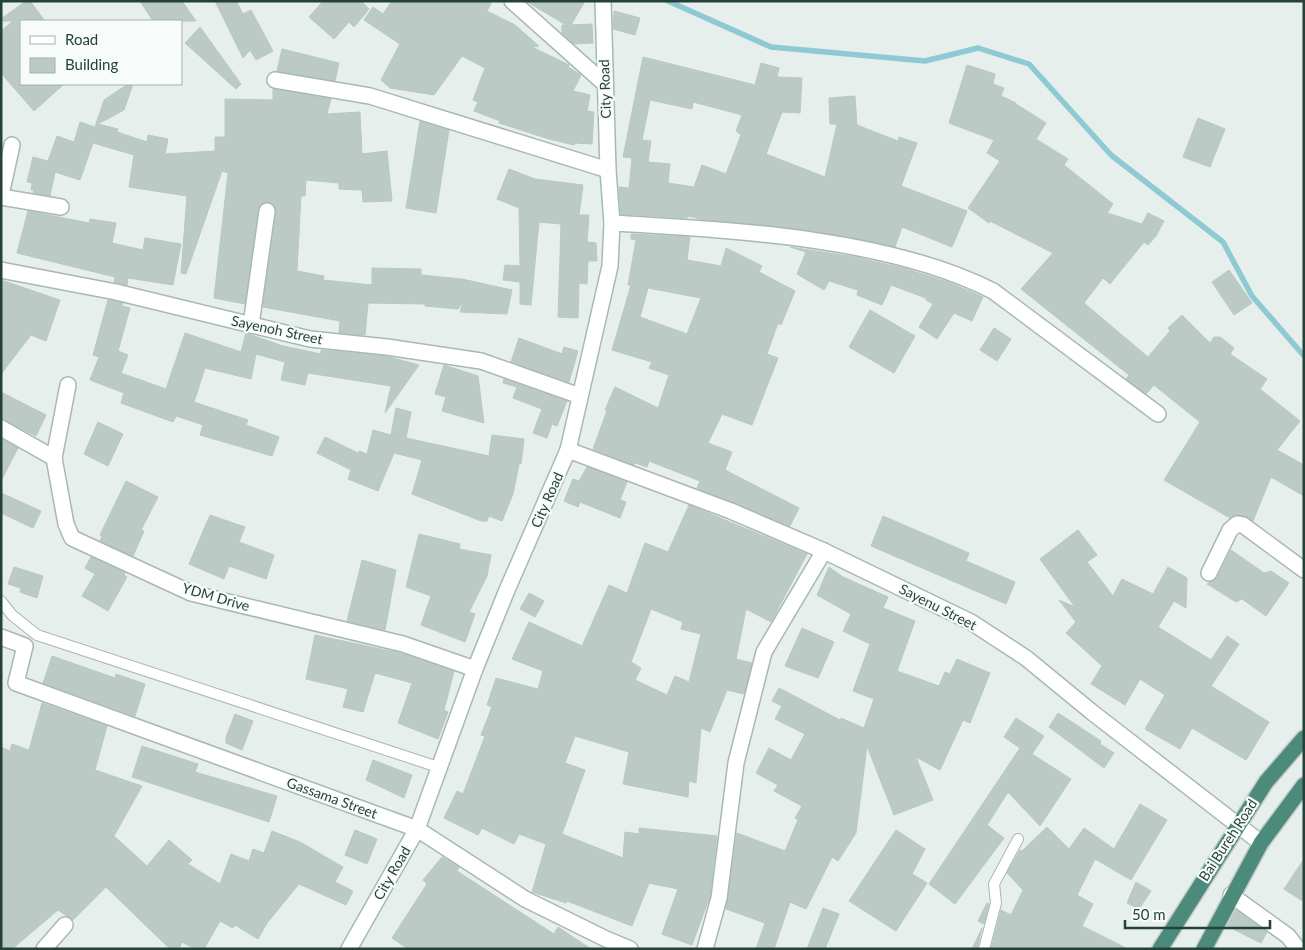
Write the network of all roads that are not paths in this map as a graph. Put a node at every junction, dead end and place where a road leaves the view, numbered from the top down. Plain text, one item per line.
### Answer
1 (512, 1) edge
2 (603, 1) edge
3 (275, 80) dead end
4 (605, 84) junction
5 (12, 145) dead end
6 (608, 170) junction
7 (1, 196) edge
8 (61, 207) dead end
9 (267, 211) dead end
10 (612, 223) junction
11 (2, 270) edge
12 (251, 325) junction
13 (68, 386) dead end
14 (580, 396) junction
15 (1158, 414) dead end
16 (1, 428) edge
17 (568, 450) junction
18 (54, 458) junction
19 (824, 551) junction
20 (1304, 570) edge
21 (1209, 572) dead end
22 (1, 601) edge
23 (1, 637) edge
24 (475, 669) junction
25 (1304, 738) edge
26 (438, 767) junction
27 (1304, 785) edge
28 (1237, 824) junction
29 (417, 829) junction
30 (1018, 839) dead end
31 (1261, 843) junction
32 (1231, 896) junction
33 (65, 925) dead end
34 (44, 949) edge
35 (349, 949) edge
36 (630, 949) edge
37 (704, 949) edge
38 (984, 949) edge
39 (1160, 949) edge
40 (1204, 949) edge
41 (1298, 949) edge

1 - 4 street
2 - 4 street, City Road
3 - 6 street
4 - 6 street, City Road
5 - 7 street
6 - 10 street, City Road
7 - 8 street
9 - 12 street
10 - 14 street, City Road
10 - 15 street
11 - 12 street, Sayenoh Street
12 - 14 street, Sayenoh Street
13 - 18 street
14 - 17 street, City Road
16 - 18 street
17 - 19 street, Sayenu Street
17 - 24 street, City Road
18 - 24 street, YDM Drive
19 - 28 street, Sayenu Street
19 - 37 street
20 - 21 street
22 - 26 lane
23 - 29 street, Gassama Street
24 - 26 street, City Road
25 - 28 highway, Bai Bureh Road
26 - 29 street, City Road
27 - 31 highway
28 - 31 street, Sayenu Street
28 - 39 highway, Bai Bureh Road
29 - 35 street, City Road
29 - 36 street, Gassama Street
30 - 38 lane
31 - 32 highway
32 - 40 highway
32 - 41 street
33 - 34 street

